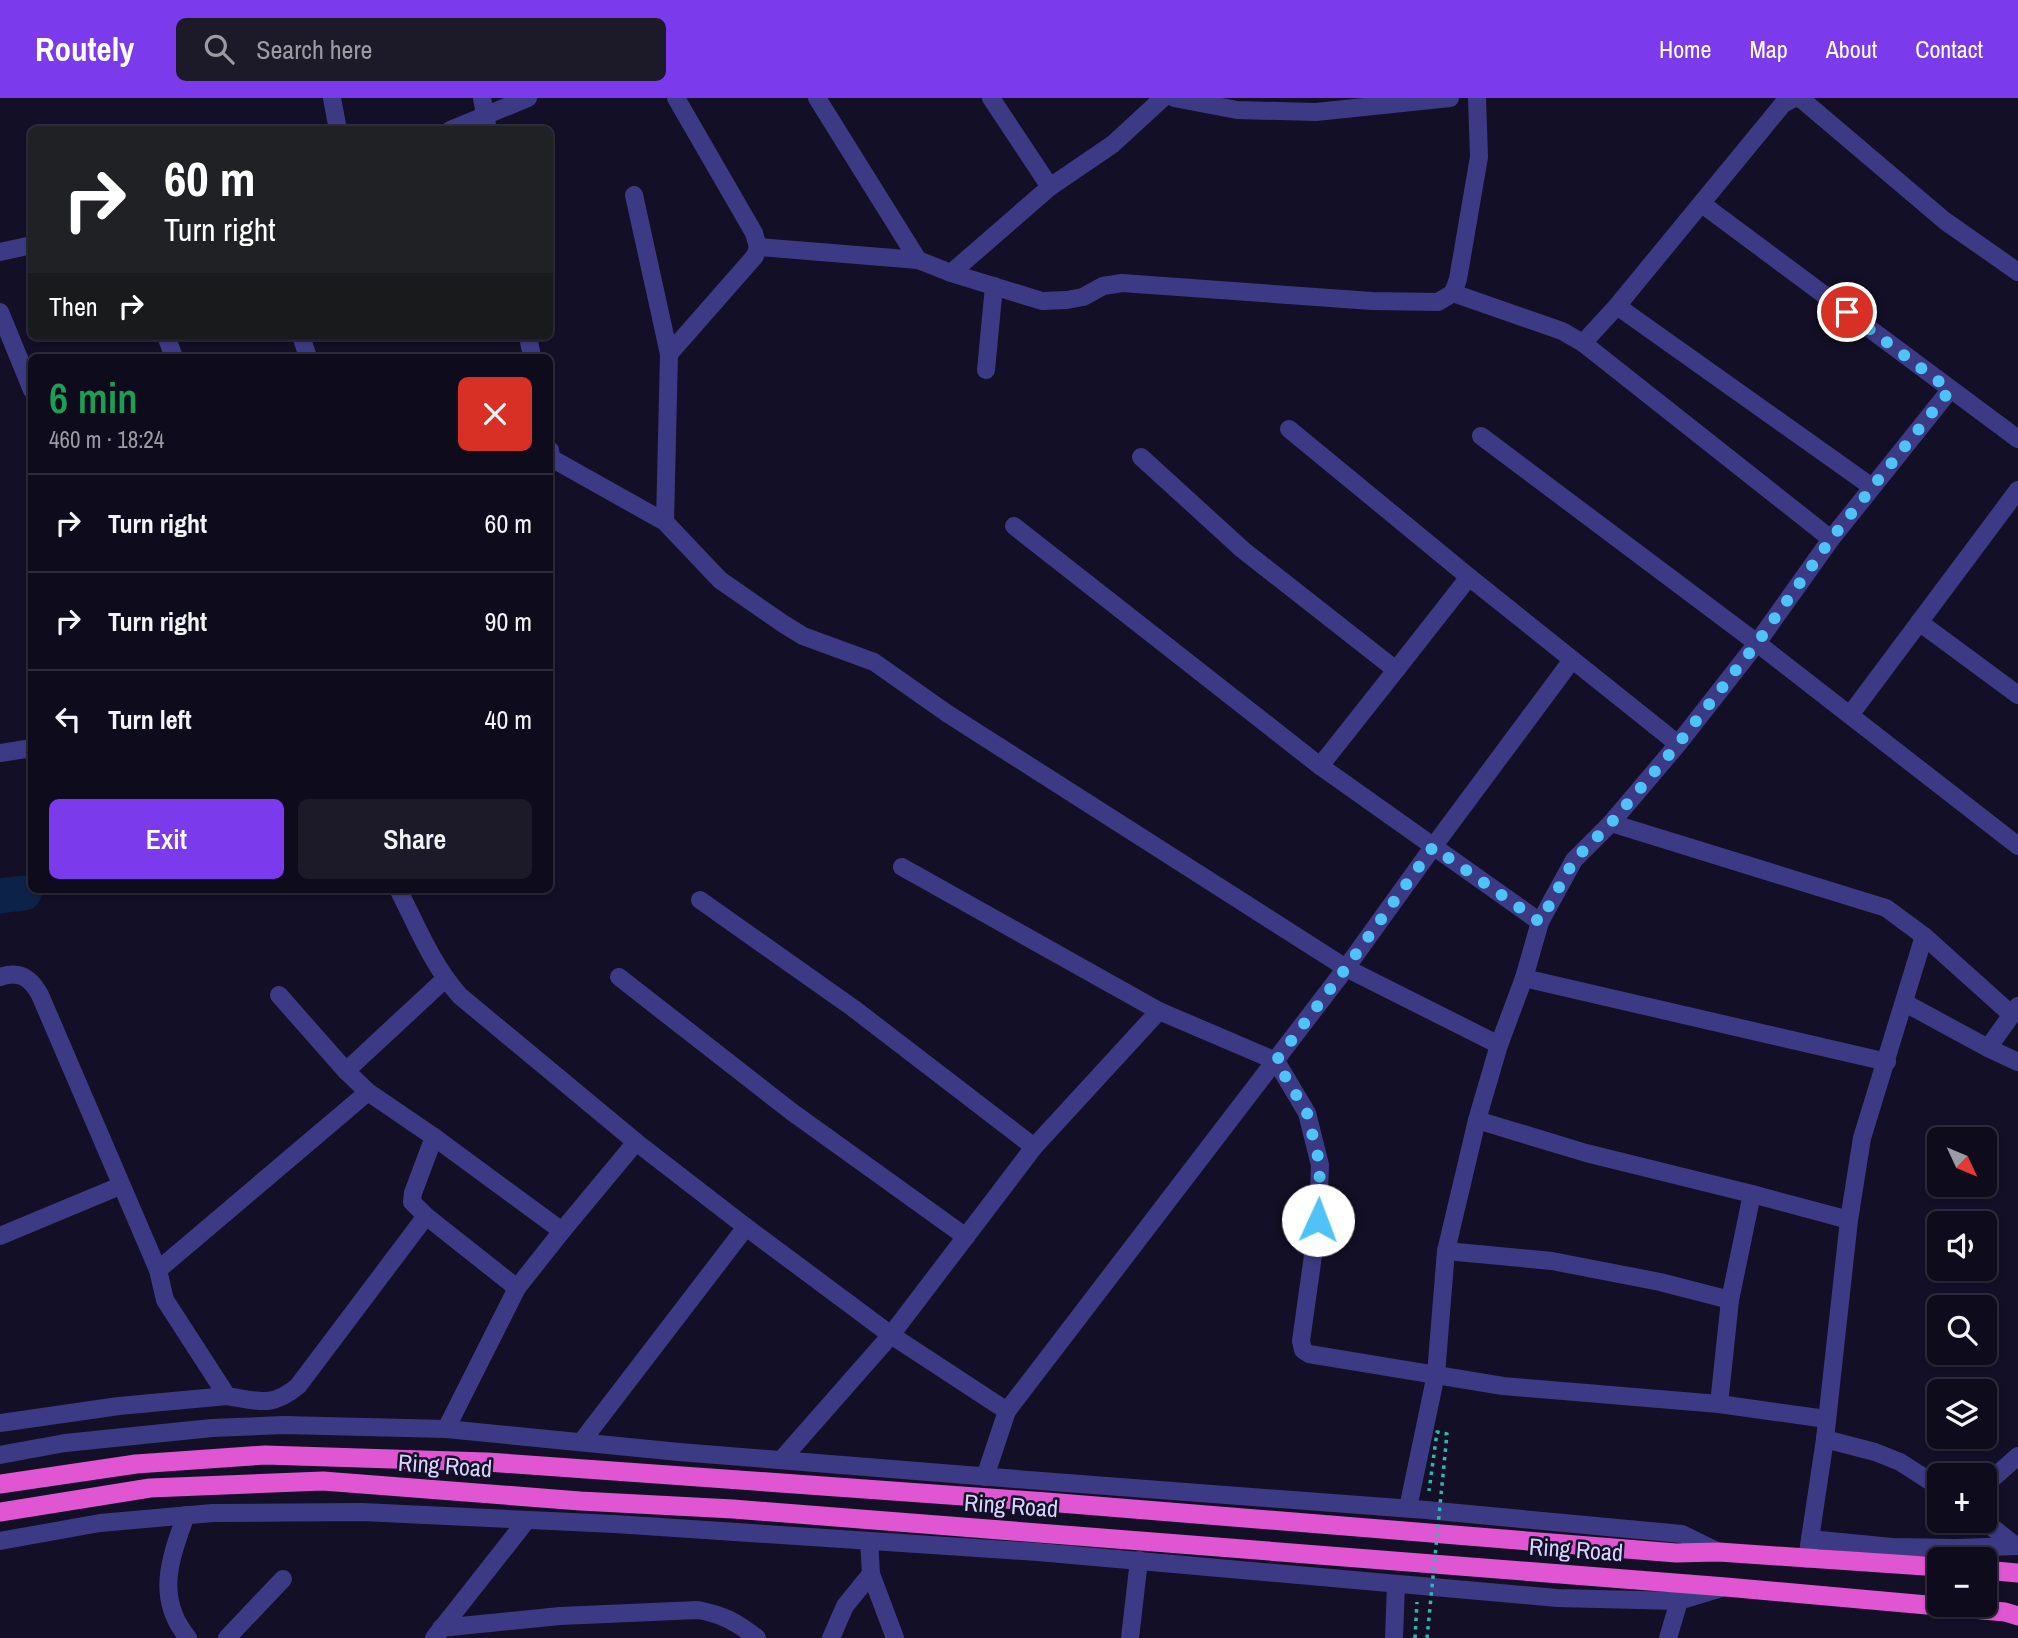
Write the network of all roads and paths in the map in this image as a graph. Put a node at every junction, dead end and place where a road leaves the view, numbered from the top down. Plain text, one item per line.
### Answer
1 (332, 98) edge
2 (528, 98) edge
3 (677, 98) edge
4 (817, 98) edge
5 (991, 98) edge
6 (1163, 98) edge
7 (1174, 98) edge
8 (1450, 98) edge
9 (1477, 98) edge
10 (1800, 98) edge
11 (485, 114) edge
12 (337, 126) edge
13 (459, 126) edge
14 (1050, 187) junction
15 (634, 195) dead end
16 (1702, 204) junction
17 (28, 246) edge
18 (758, 247) junction
19 (0, 252) edge
20 (918, 260) junction
21 (2018, 272) edge
22 (951, 273) junction
23 (994, 286) junction
24 (1453, 293) junction
25 (1617, 306) junction
26 (0, 312) edge
27 (1583, 343) junction
28 (669, 354) junction
29 (986, 370) dead end
30 (28, 380) edge
31 (1950, 390) junction
32 (1289, 429) dead end
33 (1481, 436) dead end
34 (2018, 439) edge
35 (1141, 457) dead end
36 (553, 458) edge
37 (1872, 487) junction
38 (2018, 490) edge
39 (665, 523) junction
40 (1014, 526) dead end
41 (1831, 539) junction
42 (1469, 577) junction
43 (1919, 622) junction
44 (1757, 643) junction
45 (1572, 660) junction
46 (1396, 670) junction
47 (2016, 690) edge
48 (1850, 715) junction
49 (1678, 744) junction
50 (28, 749) edge
51 (0, 753) edge
52 (1320, 766) junction
53 (1611, 823) junction
54 (2018, 846) edge
55 (1433, 847) junction
56 (902, 867) dead end
57 (400, 893) edge
58 (700, 900) dead end
59 (1540, 922) junction
60 (1924, 936) junction
61 (1346, 968) junction
62 (0, 977) edge
63 (619, 977) dead end
64 (1524, 978) junction
65 (445, 979) junction
66 (279, 995) dead end
67 (1905, 1003) junction
68 (1159, 1011) junction
69 (2015, 1011) edge
70 (1499, 1045) junction
71 (1987, 1048) junction
72 (1276, 1061) junction
73 (1887, 1062) junction
74 (2018, 1062) edge
75 (346, 1071) junction
76 (368, 1092) junction
77 (1477, 1120) junction
78 (434, 1137) junction
79 (636, 1142) junction
80 (1034, 1147) junction
81 (120, 1186) junction
82 (1752, 1194) junction
83 (426, 1216) junction
84 (1849, 1220) junction
85 (746, 1227) junction
86 (562, 1231) junction
87 (0, 1236) edge
88 (966, 1237) junction
89 (1446, 1251) junction
90 (158, 1270) junction
91 (517, 1287) junction
92 (1730, 1300) junction
93 (891, 1335) junction
94 (1436, 1374) junction
95 (227, 1396) junction
96 (1719, 1404) junction
97 (1007, 1411) junction
98 (3, 1417) edge
99 (1826, 1419) junction
100 (446, 1429) junction
101 (1825, 1438) junction
102 (582, 1441) junction
103 (0, 1455) edge
104 (2018, 1456) edge
105 (782, 1459) junction
106 (1997, 1475) edge
107 (985, 1477) junction
108 (1927, 1479) edge
109 (0, 1484) edge
110 (1429, 1491) dead end
111 (1408, 1508) junction
112 (0, 1512) edge
113 (186, 1515) junction
114 (527, 1520) junction
115 (1997, 1531) edge
116 (0, 1541) edge
117 (869, 1541) junction
118 (2017, 1546) edge
119 (1809, 1549) junction
120 (1719, 1552) junction
121 (1139, 1560) junction
122 (1927, 1565) edge
123 (1997, 1571) edge
124 (2018, 1573) edge
125 (871, 1574) junction
126 (283, 1579) dead end
127 (1396, 1584) junction
128 (1726, 1587) junction
129 (1679, 1601) junction
130 (1417, 1607) dead end
131 (2018, 1616) edge
132 (437, 1633) edge
133 (188, 1638) edge
134 (227, 1638) edge
135 (757, 1638) edge
136 (831, 1638) edge
137 (895, 1638) edge
138 (1130, 1638) edge
139 (1394, 1638) edge
140 (1415, 1638) edge
141 (1427, 1638) edge
142 (1668, 1638) edge

1 - 12 street
2 - 11 street
3 - 18 street
4 - 20 street
5 - 14 street
6 - 14 street
7 - 8 street
9 - 24 street
10 - 16 street
10 - 21 street
11 - 13 street
14 - 22 street
15 - 28 street
16 - 25 street
16 - 31 street
17 - 19 street
18 - 20 street
18 - 28 street
20 - 22 street
22 - 23 street
23 - 24 street
23 - 29 street
24 - 27 street
25 - 27 street
25 - 37 street
26 - 30 street
27 - 41 street
28 - 39 street
31 - 34 street
31 - 37 street
32 - 42 street
33 - 44 street
35 - 46 street
36 - 39 street
37 - 41 street
38 - 43 street
39 - 61 street
40 - 52 street
41 - 44 street
42 - 45 street
42 - 46 street
43 - 47 street
43 - 48 street
44 - 48 street
44 - 49 street
45 - 49 street
45 - 55 street
46 - 52 street
48 - 54 street
49 - 53 street
50 - 51 street
52 - 55 street
53 - 59 street
53 - 60 street
55 - 59 street
55 - 61 street
56 - 68 street
57 - 65 street
58 - 80 street
59 - 64 street
60 - 67 street
60 - 69 street
61 - 70 street
61 - 72 street
62 - 81 street
63 - 88 street
64 - 70 street
64 - 73 street
65 - 75 street
65 - 79 street
66 - 75 street
67 - 71 street
67 - 73 street
68 - 72 street
68 - 80 street
69 - 71 street
70 - 77 street
71 - 74 street
72 - 94 street
72 - 97 street
73 - 84 street
75 - 76 street
76 - 78 street
76 - 90 street
77 - 82 street
77 - 89 street
78 - 83 street
78 - 86 street
79 - 85 street
79 - 86 street
80 - 88 street
81 - 87 street
81 - 90 street
82 - 84 street
82 - 92 street
83 - 91 street
83 - 95 street
84 - 99 street
85 - 93 street
85 - 102 street
86 - 91 street
88 - 93 street
89 - 92 street
89 - 94 street
90 - 95 street
91 - 100 street
92 - 96 street
93 - 97 street
93 - 105 street
94 - 96 street
94 - 111 street
95 - 98 street
96 - 99 street
97 - 107 street
99 - 101 street
100 - 102 street
100 - 103 street
101 - 108 street
101 - 119 street
102 - 105 street
104 - 106 street
105 - 107 street
107 - 111 street
109 - 120 highway, Ring Road
110 - 141 path, bridge
111 - 120 street
112 - 128 highway, Ring Road
113 - 114 street
113 - 116 street
113 - 133 street
114 - 117 street
114 - 132 street
115 - 118 street
117 - 121 street
117 - 125 street
118 - 119 street
119 - 120 highway, Ring Road
119 - 122 highway, Ring Road
121 - 127 street
121 - 138 street
123 - 124 highway
125 - 136 street
125 - 137 street
126 - 134 street
127 - 129 street
127 - 139 street
128 - 129 street
128 - 131 highway, Ring Road
129 - 142 street
130 - 140 path
132 - 135 street

